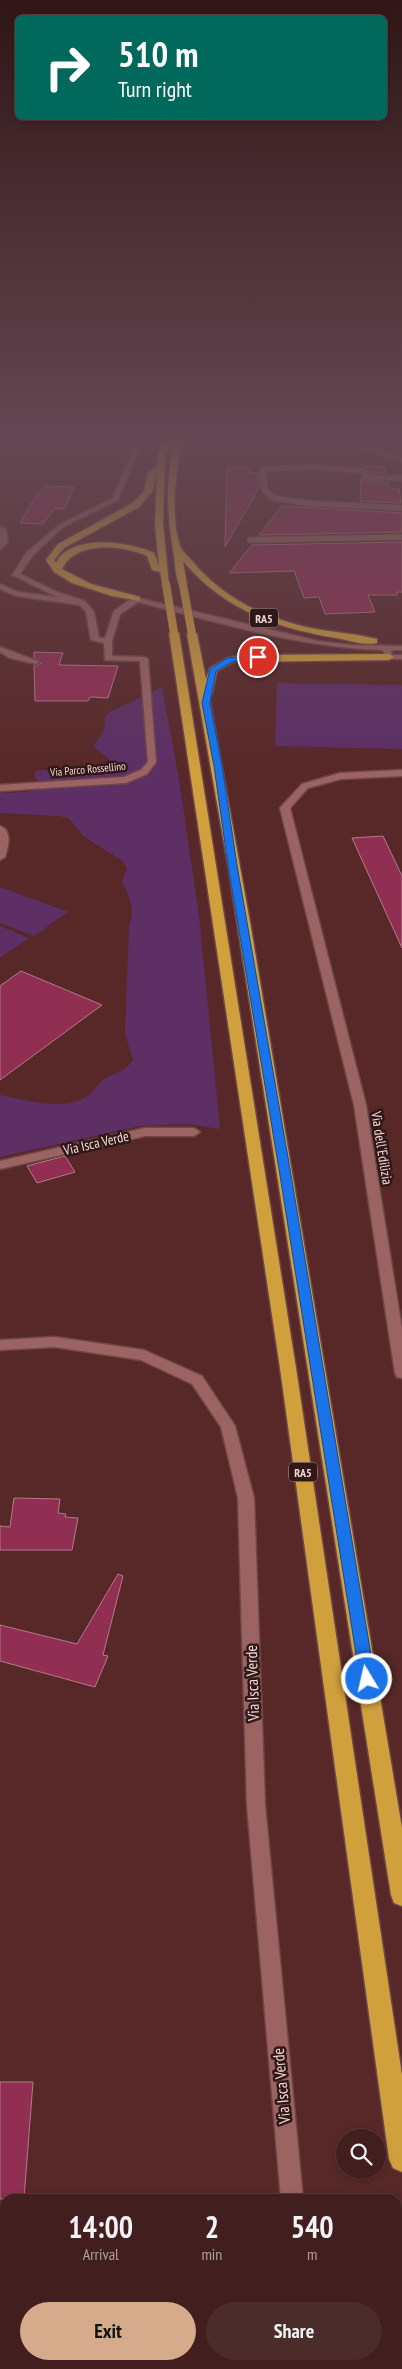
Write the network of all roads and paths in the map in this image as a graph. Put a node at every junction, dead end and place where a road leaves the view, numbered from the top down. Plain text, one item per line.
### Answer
1 (38, 547) edge
2 (61, 547) edge
3 (90, 547) edge
4 (117, 547) edge
5 (161, 547) edge
6 (177, 548) joint
7 (58, 570) junction
8 (163, 571) junction
9 (0, 586) edge
10 (136, 599) junction
11 (82, 603) junction
12 (276, 632) junction
13 (108, 641) junction
14 (374, 641) junction
15 (402, 641) edge
16 (402, 648) edge
17 (0, 650) edge
18 (388, 653) junction
19 (402, 657) edge
20 (36, 662) dead end
21 (206, 703) junction
22 (402, 774) edge
23 (0, 788) edge
24 (0, 829) edge
25 (0, 857) edge
26 (194, 1132) dead end
27 (0, 1165) edge
28 (0, 1345) edge
29 (402, 1373) edge
30 (402, 1895) edge
31 (402, 2159) edge
32 (292, 2194) edge

1 - 11 street
2 - 7 highway, RA5
3 - 7 highway, RA5
4 - 8 highway, RA5
5 - 8 highway, RA5
6 - 14 highway, RA5
6 - 21 highway, RA5, bridge
7 - 10 highway
8 - 31 highway, RA5, bridge
9 - 11 street
10 - 12 street
10 - 13 street
11 - 13 street
12 - 14 street
12 - 18 street
13 - 23 street, Via Parco Rossellino
14 - 15 street
16 - 18 street
17 - 20 street
18 - 19 street
18 - 21 highway, RA5
21 - 30 highway, RA5
22 - 29 street, Via dell'Edilizia
24 - 25 street
26 - 27 street, Via Isca Verde
28 - 32 street, Via Isca Verde

